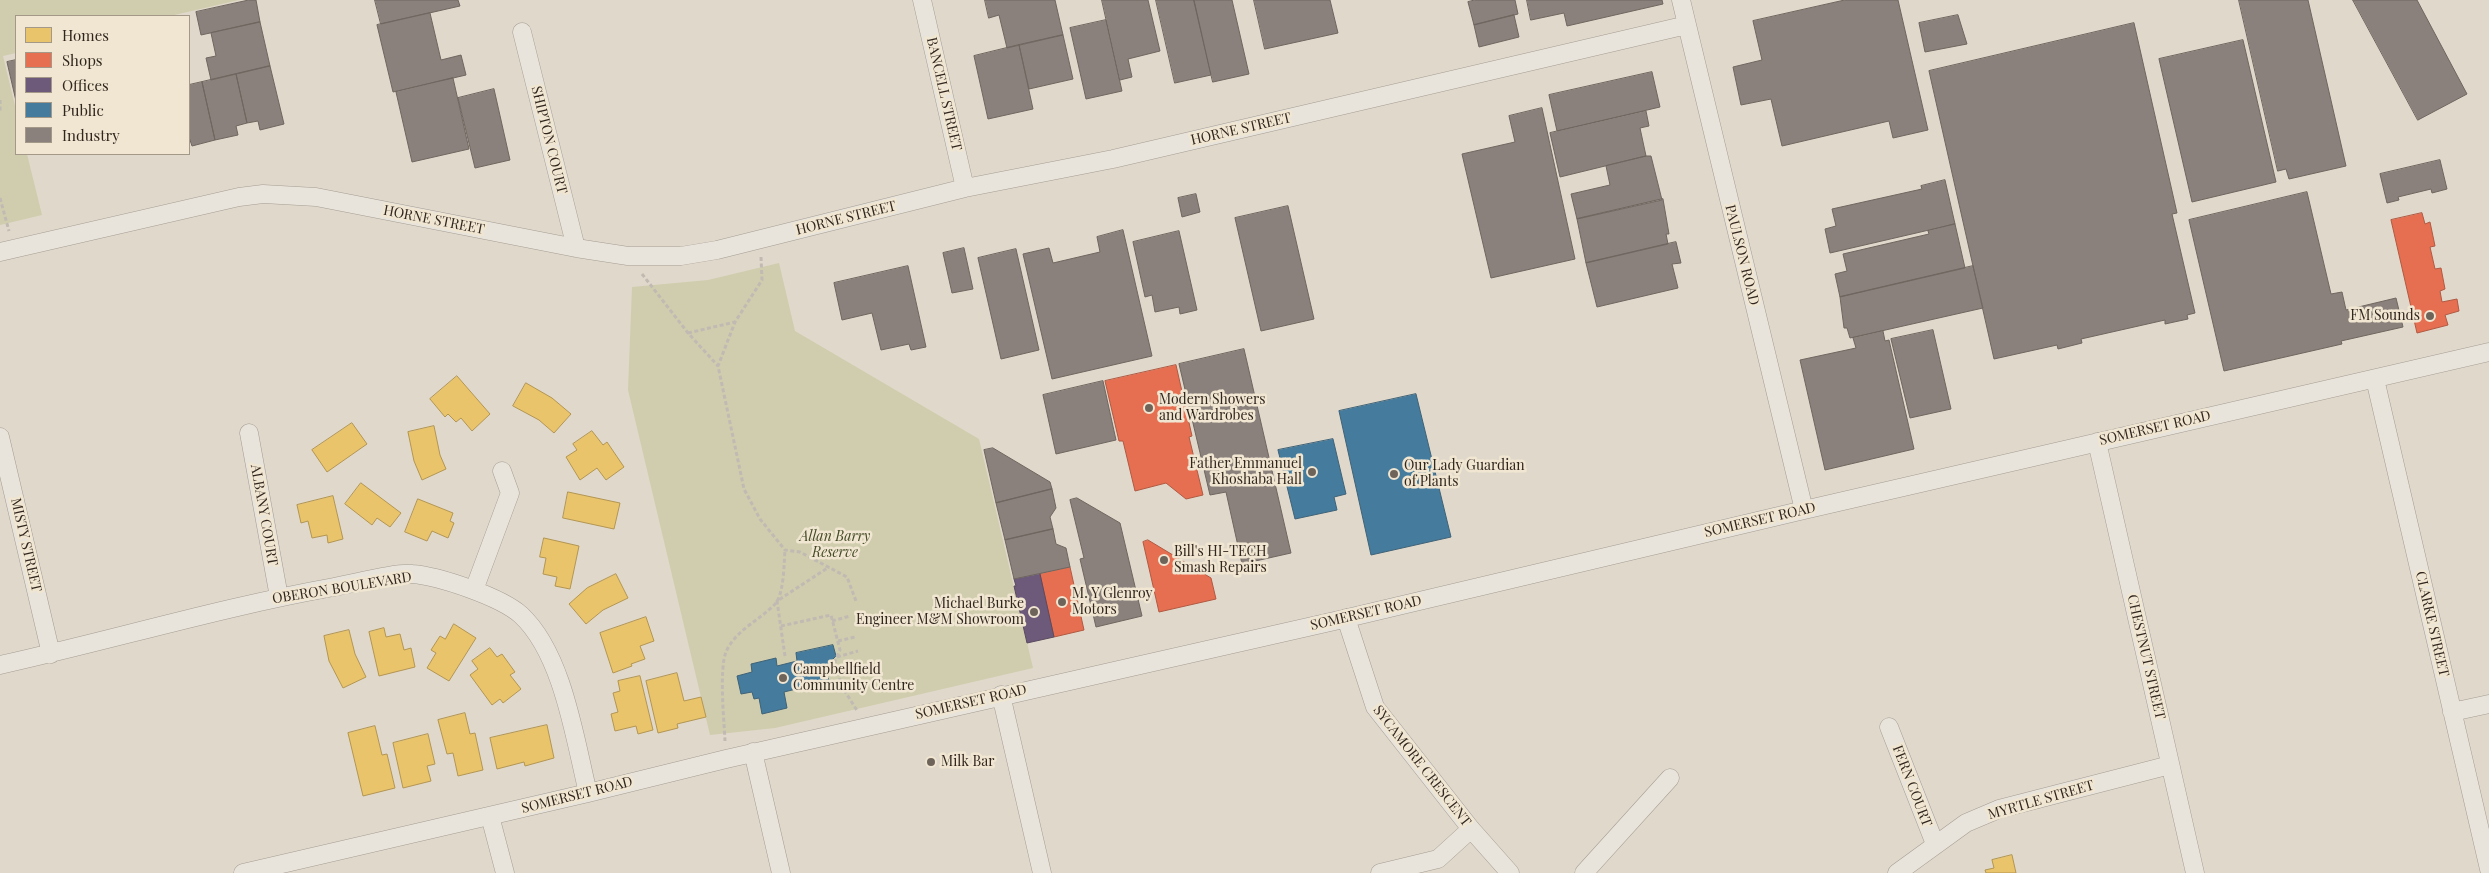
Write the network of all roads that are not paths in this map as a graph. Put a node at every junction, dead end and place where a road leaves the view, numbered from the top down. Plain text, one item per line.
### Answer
1 (922, 0) edge
2 (1681, 0) edge
3 (1687, 25) junction
4 (522, 32) dead end
5 (965, 188) junction
6 (576, 248) junction
7 (7, 251) edge
8 (2489, 352) edge
9 (2375, 378) junction
10 (249, 433) dead end
11 (0, 437) edge
12 (2097, 442) junction
13 (502, 471) dead end
14 (1804, 510) junction
15 (474, 590) junction
16 (279, 597) junction
17 (1346, 618) junction
18 (51, 654) junction
19 (0, 665) edge
20 (1001, 695) junction
21 (2489, 704) edge
22 (2452, 712) junction
23 (1890, 727) dead end
24 (753, 752) junction
25 (2170, 765) junction
26 (1670, 778) dead end
27 (588, 793) junction
28 (490, 816) junction
29 (1471, 829) junction
30 (1935, 844) junction
31 (2489, 869) edge
32 (243, 873) edge
33 (505, 873) edge
34 (781, 873) edge
35 (1042, 873) edge
36 (1380, 873) edge
37 (1510, 873) edge
38 (1584, 873) edge
39 (1897, 873) edge
40 (2195, 873) edge

1 - 5 street, BANCELL STREET
2 - 3 street, PAULSON ROAD
3 - 5 street, HORNE STREET
3 - 14 street, PAULSON ROAD
4 - 6 street, SHIPTON COURT
5 - 6 street, HORNE STREET
6 - 7 street, HORNE STREET
8 - 9 street, SOMERSET ROAD
9 - 12 street, SOMERSET ROAD
9 - 22 street, CLARKE STREET
10 - 16 street, ALBANY COURT
11 - 18 street, MISTY STREET
12 - 14 street, SOMERSET ROAD
12 - 25 street, CHESTNUT STREET
13 - 15 street
14 - 17 street, SOMERSET ROAD
15 - 16 street, OBERON BOULEVARD
15 - 27 street, OBERON BOULEVARD
16 - 18 street, OBERON BOULEVARD
17 - 20 street, SOMERSET ROAD
17 - 29 street, SYCAMORE CRESCENT
18 - 19 street, OBERON BOULEVARD
20 - 24 street, SOMERSET ROAD
20 - 35 street
21 - 22 street
22 - 31 street, CLARKE STREET
23 - 30 street, FERN COURT
24 - 27 street, SOMERSET ROAD
24 - 34 street
25 - 30 street, MYRTLE STREET
25 - 40 street, CHESTNUT STREET
26 - 38 street
27 - 28 street, SOMERSET ROAD
28 - 32 street, SOMERSET ROAD
28 - 33 street
29 - 36 street
29 - 37 street, SYCAMORE CRESCENT
30 - 39 street, MYRTLE STREET

